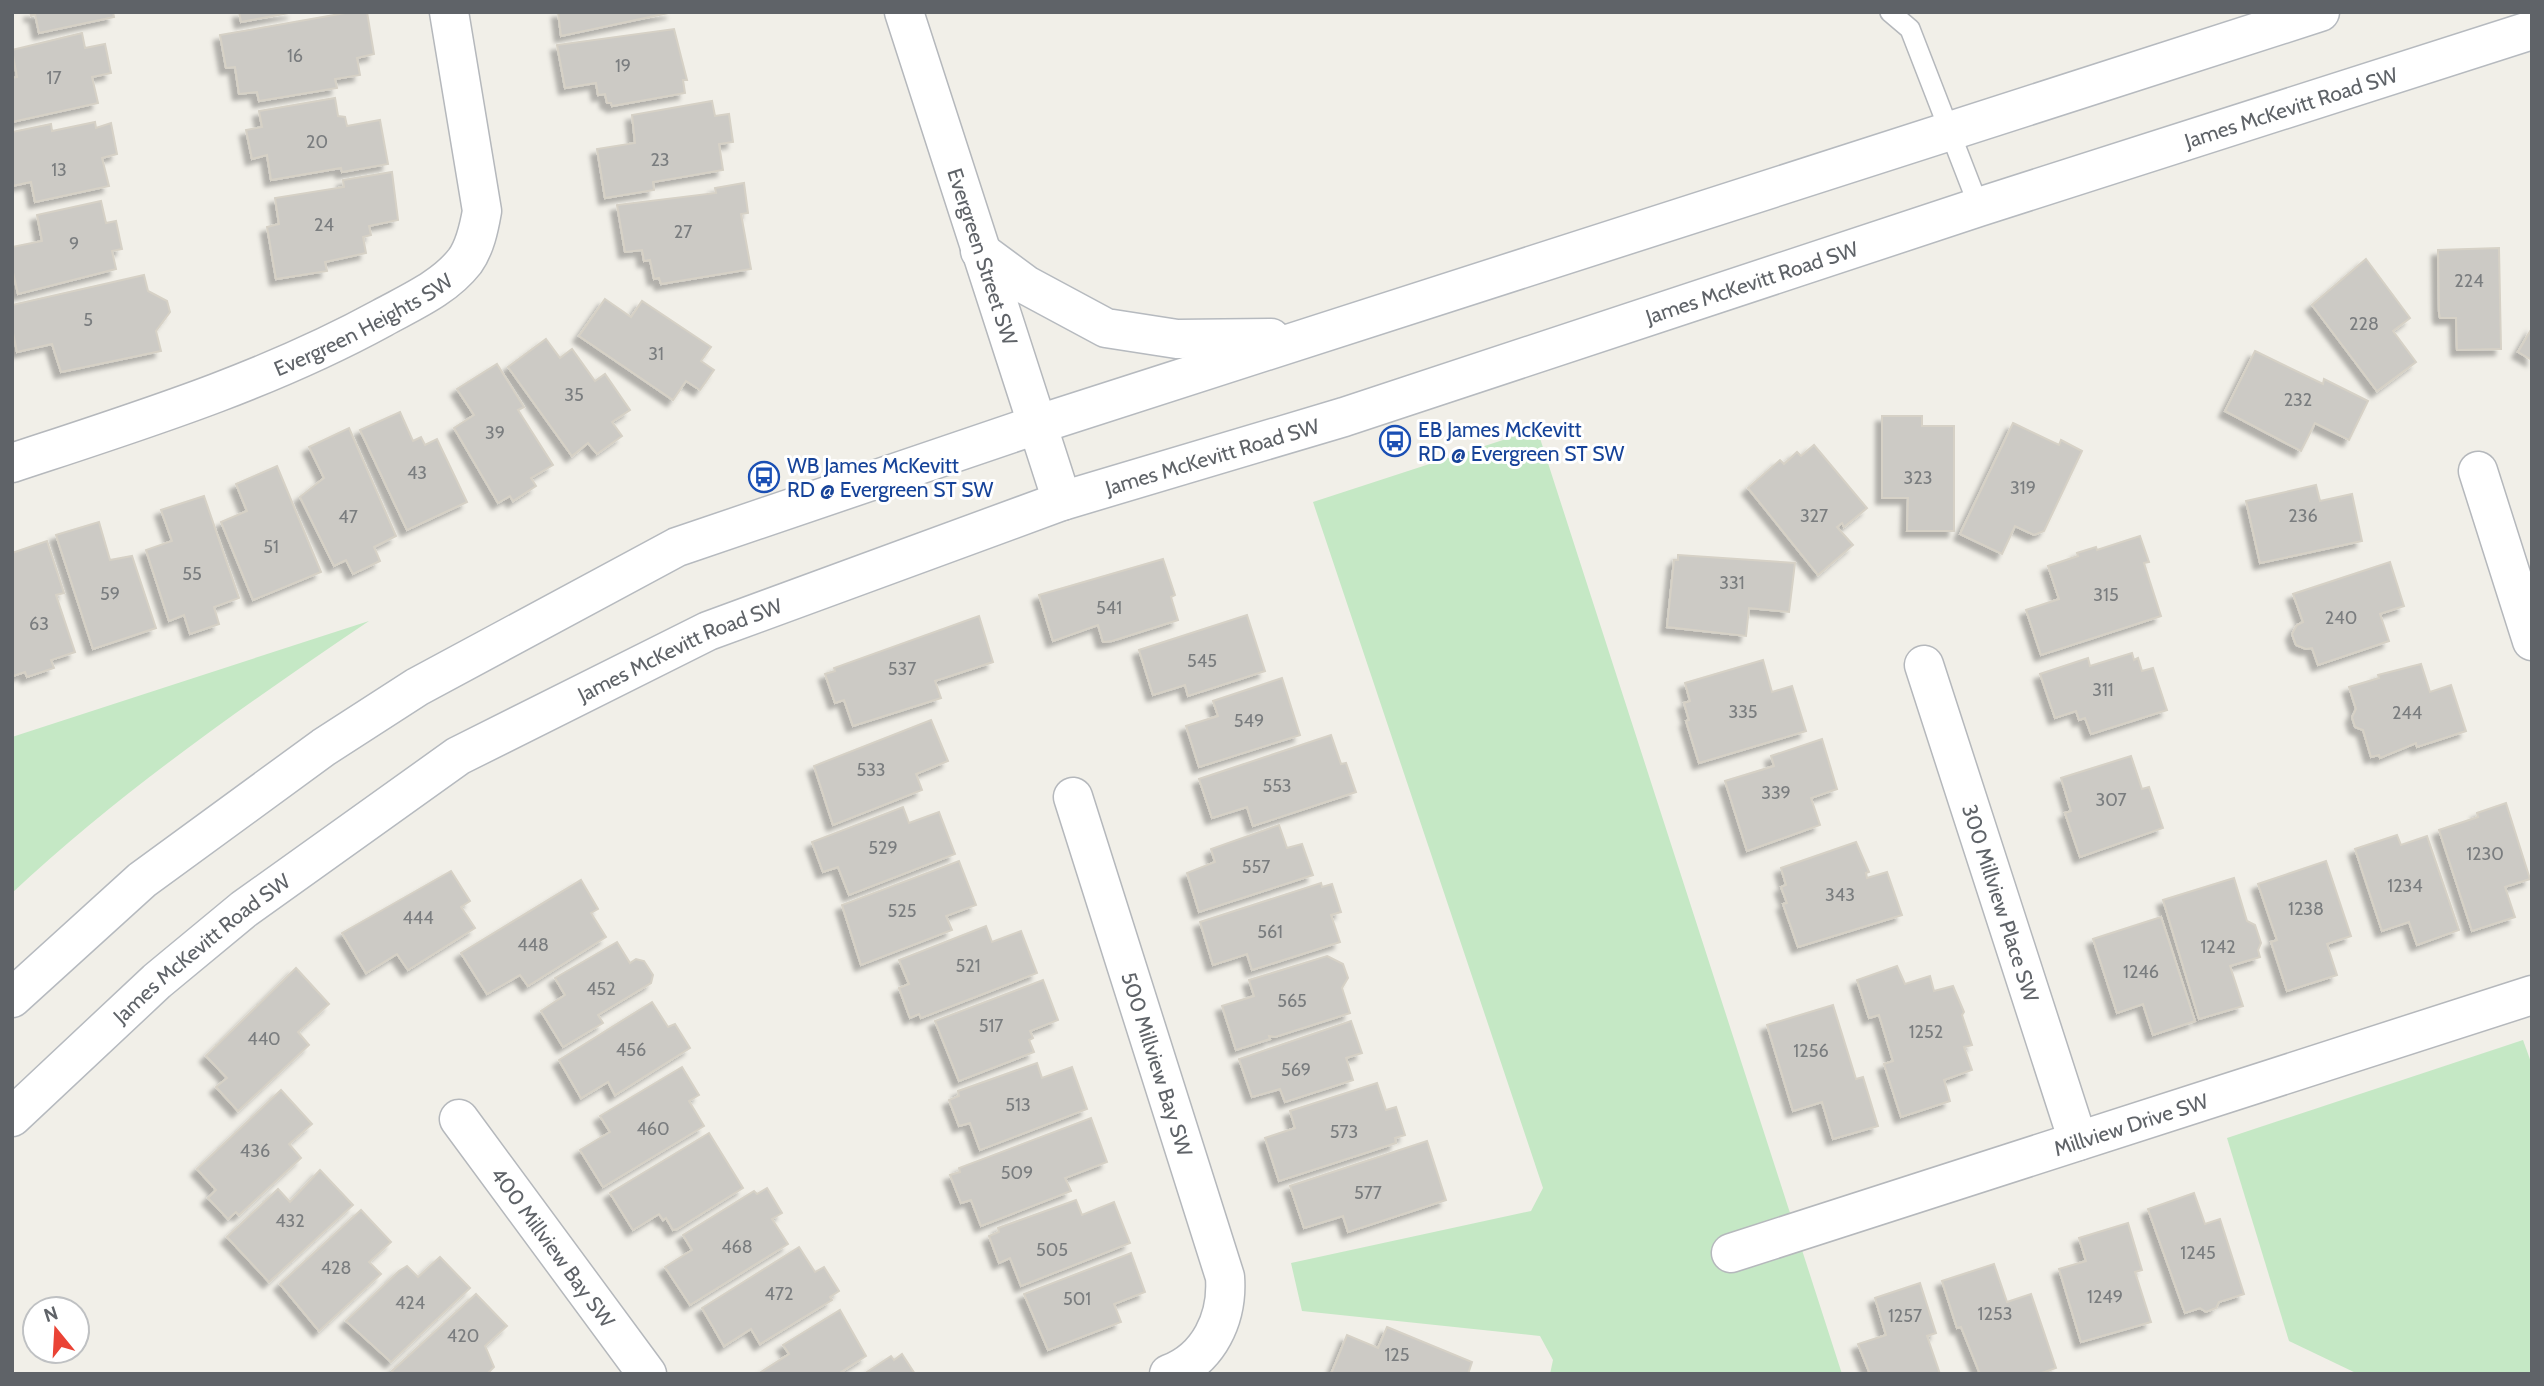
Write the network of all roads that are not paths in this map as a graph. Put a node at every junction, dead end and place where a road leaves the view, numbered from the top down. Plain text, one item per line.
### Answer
1 (449, 12) edge
2 (904, 12) edge
3 (1890, 12) edge
4 (2320, 12) edge
5 (2532, 30) edge
6 (1953, 132) junction
7 (1979, 207) junction
8 (980, 251) junction
9 (1311, 338) junction
10 (1036, 425) junction
11 (12, 463) edge
12 (2478, 471) dead end
13 (1062, 501) junction
14 (2532, 641) edge
15 (1924, 665) dead end
16 (1073, 797) dead end
17 (2532, 995) edge
18 (12, 998) edge
19 (12, 1117) edge
20 (459, 1119) dead end
21 (2078, 1141) junction
22 (1731, 1253) dead end
23 (647, 1374) edge
24 (1169, 1374) edge

1 - 11 main road, Evergreen Heights SW
2 - 8 main road, Evergreen Street SW
3 - 6 lane
4 - 6 main road
5 - 7 main road, James McKevitt Road SW
6 - 7 lane
6 - 9 main road
7 - 13 main road, James McKevitt Road SW
8 - 9 main road
8 - 10 main road, Evergreen Street SW
9 - 10 main road
10 - 13 main road, Evergreen Street SW
10 - 18 main road
12 - 14 main road
13 - 19 main road, James McKevitt Road SW
15 - 21 main road, 300 Millview Place SW
16 - 24 main road, 500 Millview Bay SW
17 - 21 main road, Millview Drive SW
20 - 23 main road, 400 Millview Bay SW
21 - 22 main road, Millview Drive SW

